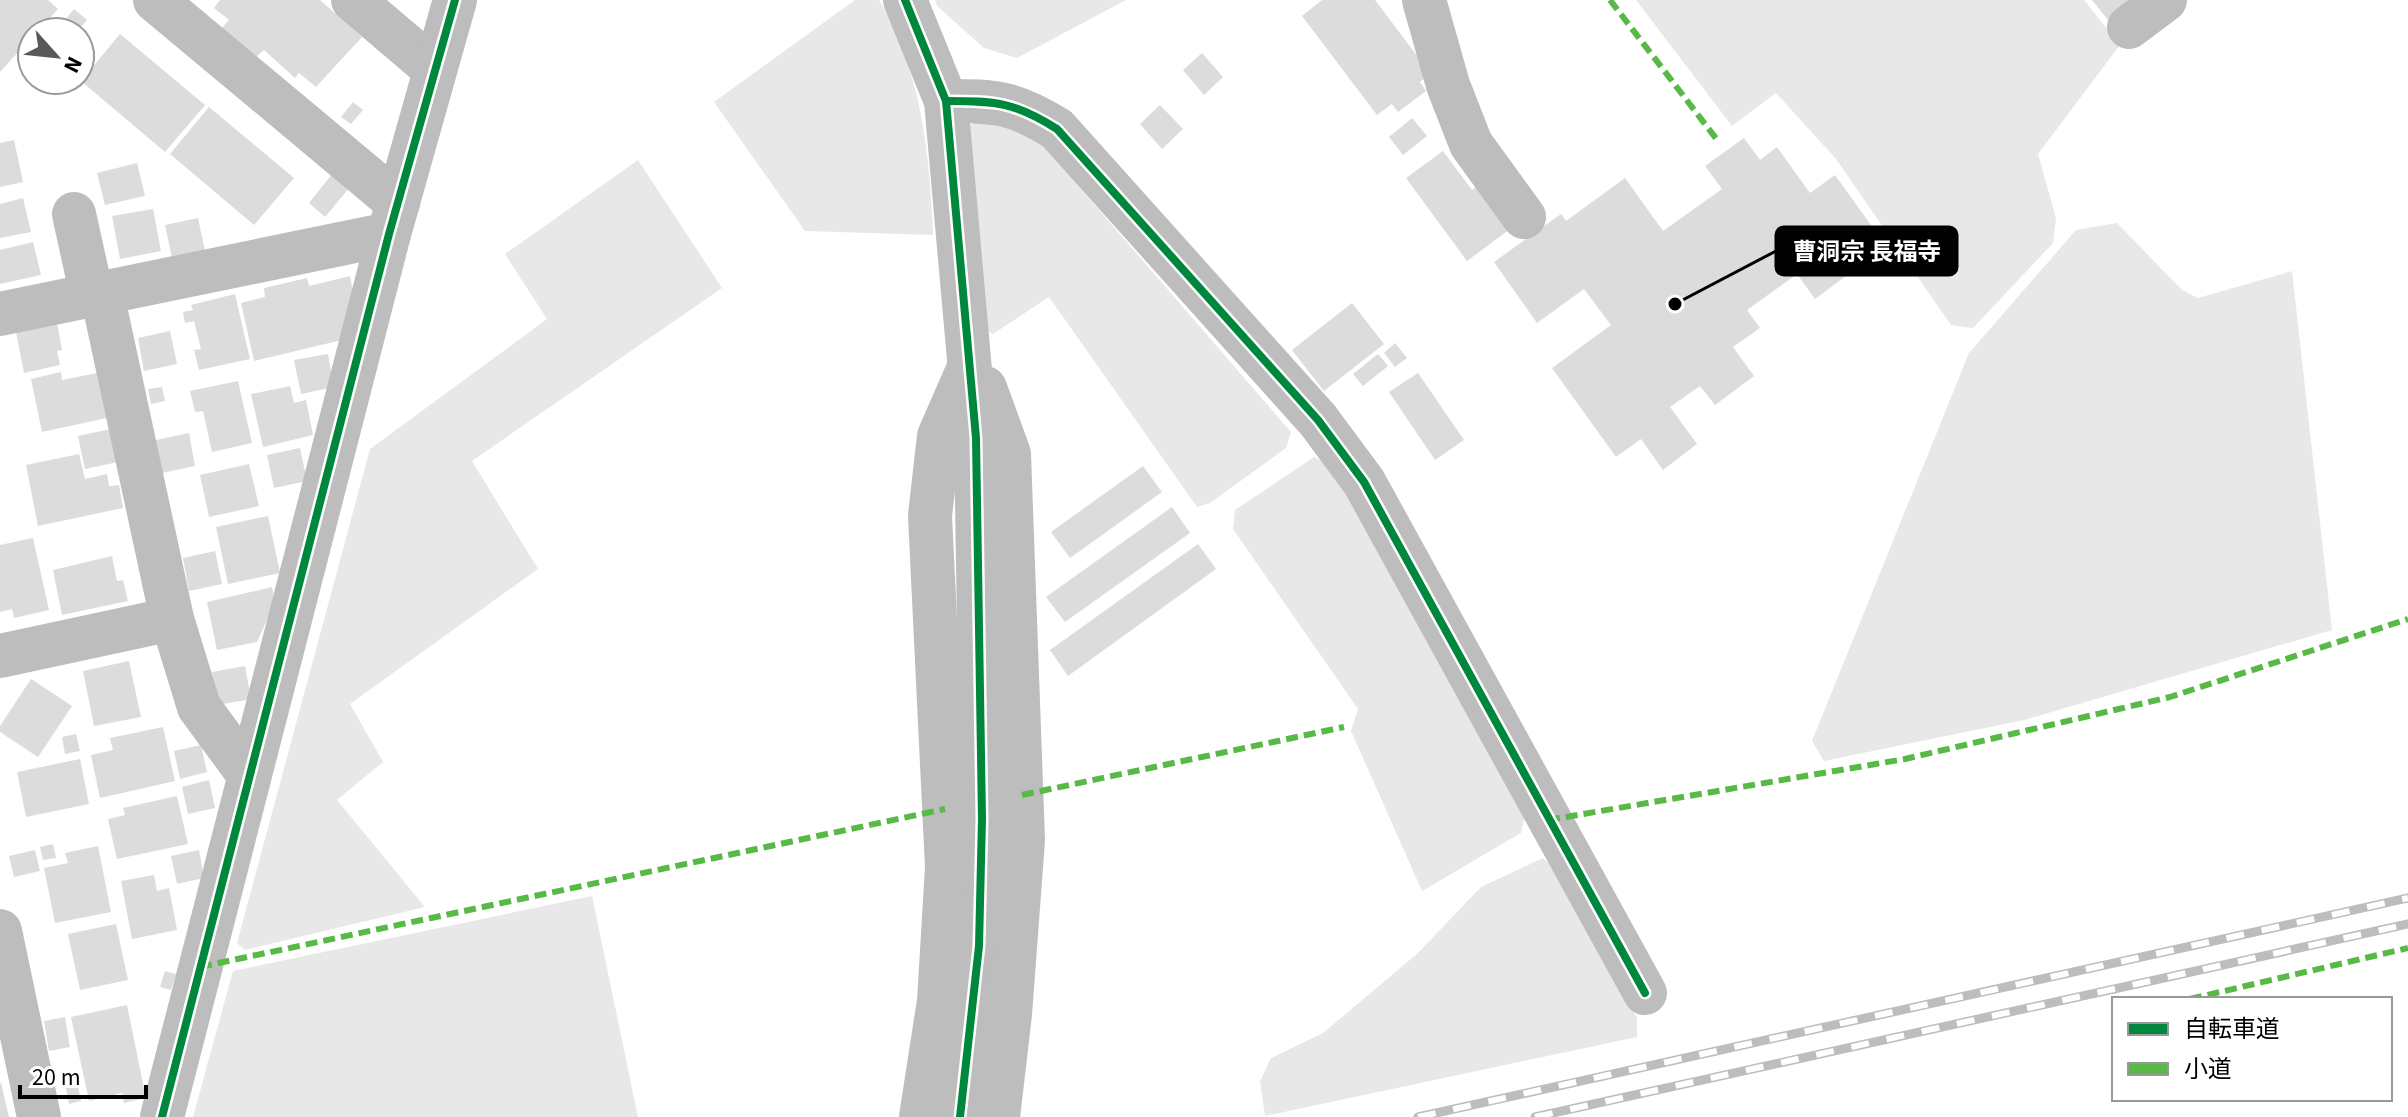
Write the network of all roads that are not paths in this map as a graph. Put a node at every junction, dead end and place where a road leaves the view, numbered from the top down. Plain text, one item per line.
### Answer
1 (155, 0) edge
2 (353, 0) edge
3 (455, 0) edge
4 (905, 0) edge
5 (1424, 0) edge
6 (2165, 0) edge
7 (2129, 27) dead end
8 (434, 69) junction
9 (946, 101) junction
10 (74, 214) dead end
11 (1524, 217) dead end
12 (394, 218) junction
13 (97, 295) junction
14 (0, 314) edge
15 (970, 367) junction
16 (172, 619) junction
17 (0, 656) edge
18 (249, 775) junction
19 (0, 931) edge
20 (1645, 993) dead end
21 (39, 1117) edge
22 (162, 1117) edge
23 (921, 1117) edge
24 (960, 1117) edge
25 (998, 1117) edge

1 - 12 street
2 - 8 street
3 - 8 street
4 - 9 street
5 - 11 street
6 - 7 street
8 - 12 street
9 - 15 street
9 - 20 street
10 - 13 street
12 - 13 street
12 - 18 street
13 - 14 street
13 - 16 street
15 - 23 street
15 - 24 street
15 - 25 street
16 - 17 street
16 - 18 street
18 - 22 street
19 - 21 street

